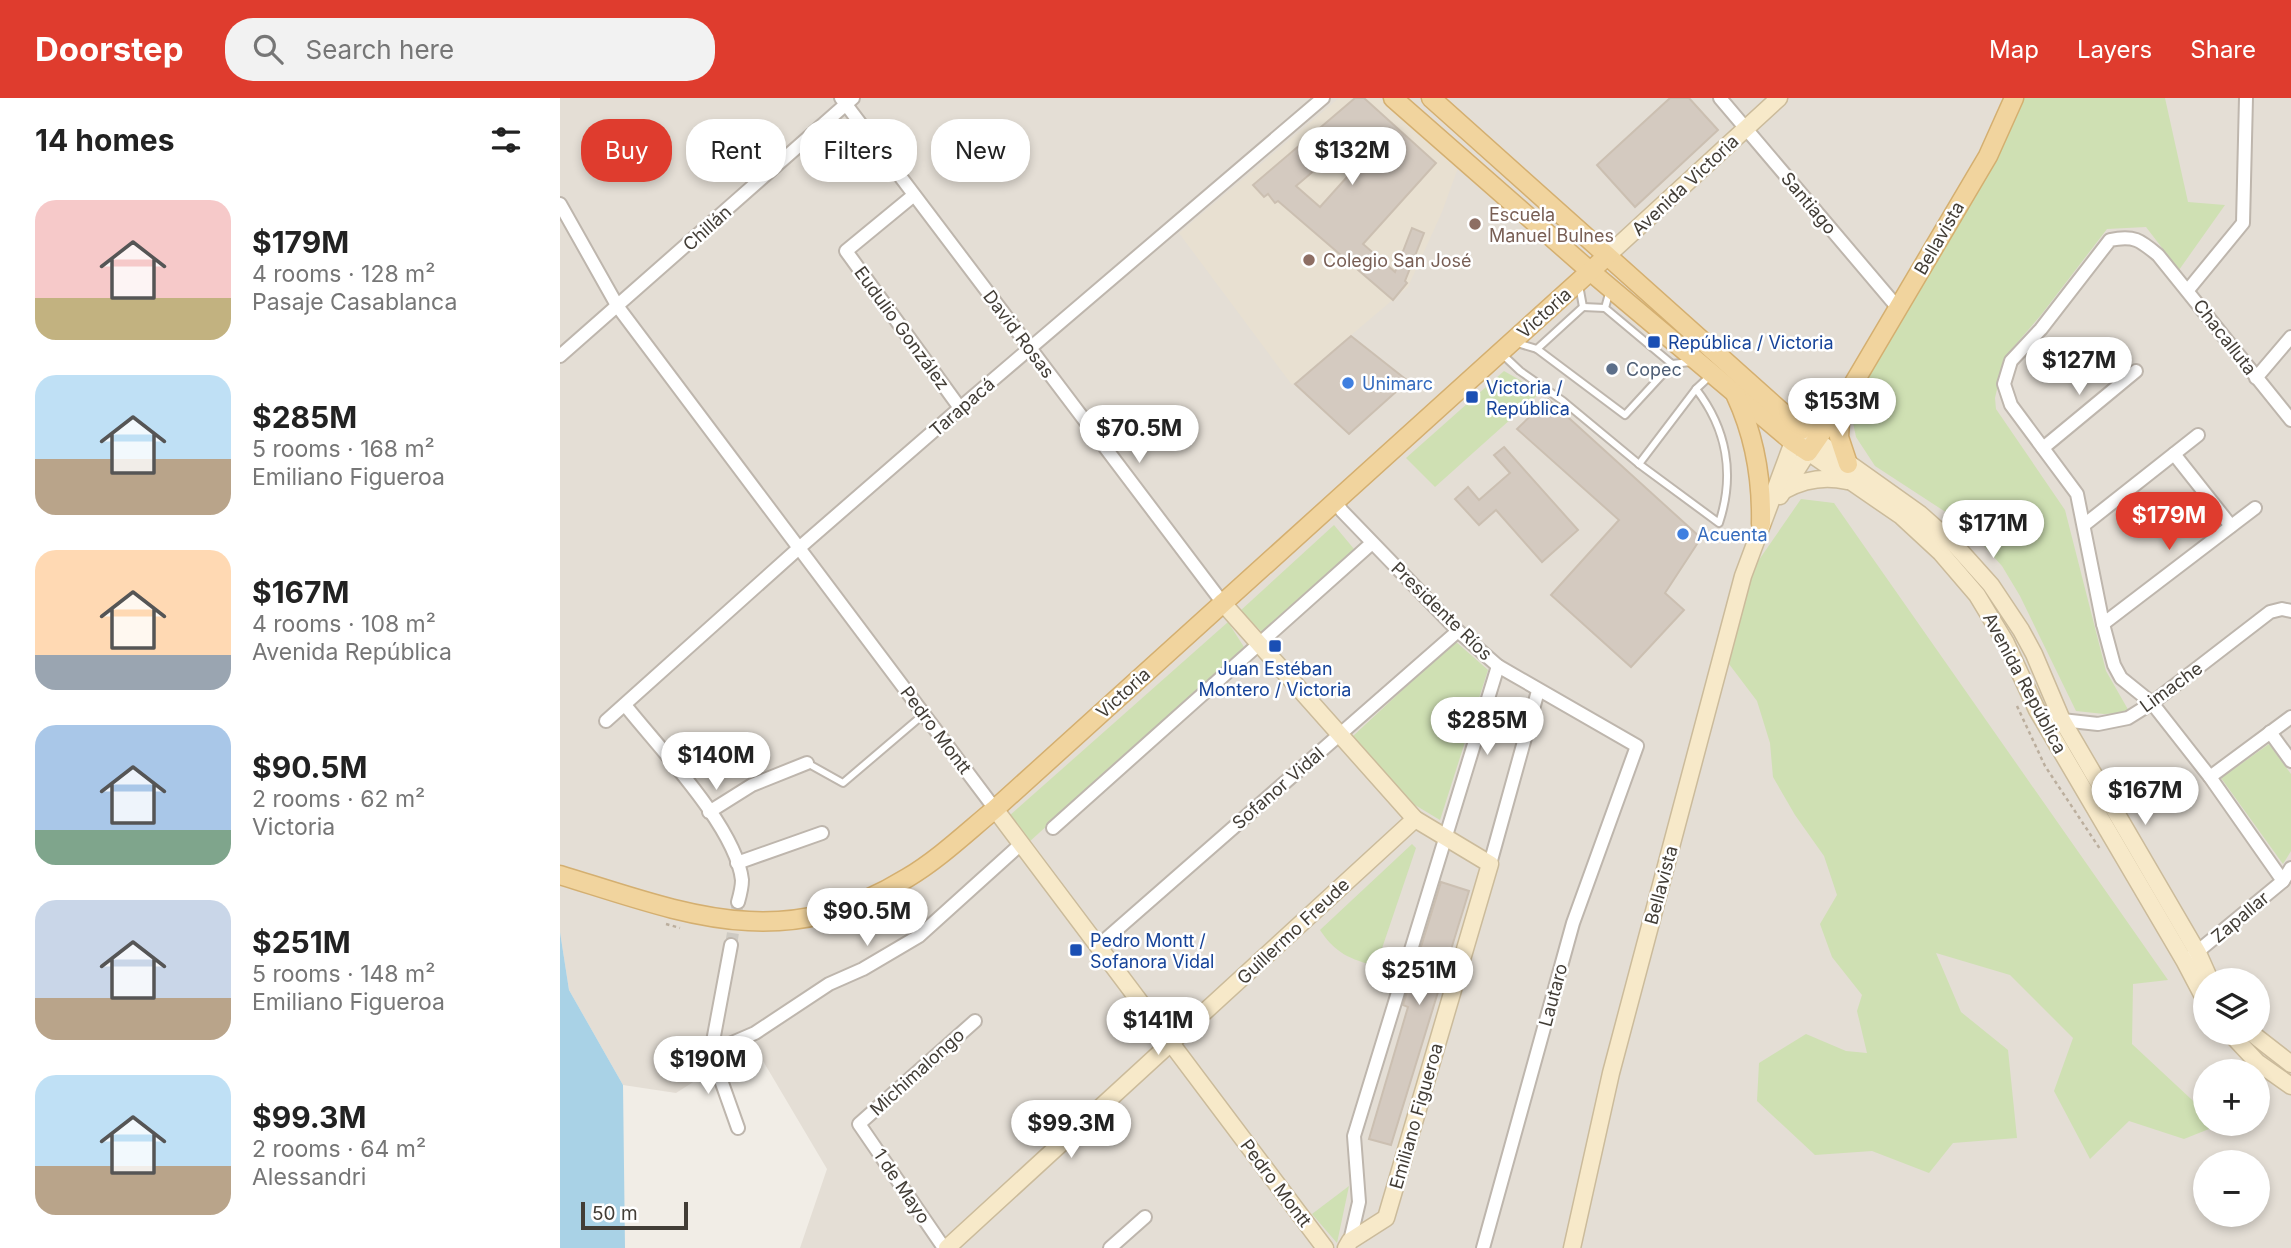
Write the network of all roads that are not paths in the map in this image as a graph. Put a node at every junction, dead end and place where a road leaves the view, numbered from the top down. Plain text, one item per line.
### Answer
1 (1323, 98) edge
2 (1393, 98) edge
3 (1431, 98) edge
4 (1720, 98) edge
5 (1779, 98) edge
6 (2014, 98) edge
7 (2246, 98) edge
8 (846, 100) edge
9 (1746, 128) junction
10 (914, 195) junction
11 (560, 204) edge
12 (1606, 256) junction
13 (1584, 276) junction
14 (1610, 288) junction
15 (2188, 290) junction
16 (618, 307) junction
17 (1583, 307) junction
18 (1898, 308) junction
19 (1605, 309) junction
20 (2291, 337) edge
21 (1506, 347) junction
22 (1030, 349) junction
23 (1537, 349) junction
24 (560, 356) edge
25 (1697, 362) junction
26 (1672, 364) junction
27 (2136, 371) dead end
28 (1712, 374) junction
29 (1857, 375) junction
30 (2256, 378) junction
31 (1696, 389) junction
32 (1735, 393) junction
33 (1842, 403) junction
34 (960, 408) junction
35 (2291, 420) edge
36 (2198, 435) dead end
37 (1805, 442) junction
38 (2043, 448) junction
39 (2174, 454) junction
40 (1639, 464) junction
41 (1848, 464) junction
42 (1857, 483) junction
43 (1783, 492) junction
44 (1335, 501) junction
45 (2255, 508) dead end
46 (1761, 524) junction
47 (2084, 525) junction
48 (2231, 526) junction
49 (1372, 543) junction
50 (799, 548) junction
51 (1222, 603) junction
52 (2291, 611) edge
53 (2104, 624) junction
54 (1458, 631) junction
55 (1259, 645) junction
56 (1498, 666) junction
57 (1538, 691) junction
58 (2152, 703) junction
59 (625, 705) junction
60 (2037, 710) junction
61 (924, 715) junction
62 (2291, 717) edge
63 (2062, 719) junction
64 (606, 722) dead end
65 (2270, 732) junction
66 (1340, 734) junction
67 (1637, 746) joint
68 (2291, 761) edge
69 (807, 763) joint
70 (2210, 777) junction
71 (995, 809) junction
72 (709, 812) junction
73 (1415, 819) junction
74 (1053, 828) dead end
75 (822, 834) dead end
76 (1445, 838) junction
77 (1021, 844) junction
78 (737, 863) junction
79 (1490, 864) junction
80 (2291, 868) edge
81 (568, 878) edge
82 (2283, 881) junction
83 (738, 902) tunnel mouth
84 (730, 945) tunnel mouth
85 (1098, 946) junction
86 (2191, 957) junction
87 (2195, 968) edge
88 (2200, 968) edge
89 (975, 1021) dead end
90 (1172, 1044) junction
91 (2242, 1045) edge
92 (2270, 1045) edge
93 (711, 1052) junction
94 (2288, 1056) edge
95 (2291, 1086) edge
96 (859, 1124) joint
97 (738, 1128) dead end
98 (1145, 1217) dead end
99 (1348, 1244) edge
100 (945, 1248) edge
101 (1110, 1248) edge
102 (1325, 1248) edge
103 (1483, 1248) edge
104 (1573, 1248) edge

1 - 22 street, Tarapacá
2 - 13 main road, Avenida República
3 - 12 main road, Avenida República
4 - 9 street, Santiago
5 - 9 street, Avenida Victoria
6 - 18 main road, Bellavista
7 - 15 street
8 - 10 street, David Rosas
8 - 16 street, Chillán
9 - 12 street, Avenida Victoria
9 - 18 street, Santiago
10 - 22 street, David Rosas
10 - 34 street, Eudulio González
11 - 16 street, Pedro Montt
12 - 13 main road, Avenida Victoria
12 - 37 main road, Avenida República
13 - 14 main road, Avenida República
13 - 17 lane
13 - 21 main road, Victoria
14 - 19 lane
14 - 25 main road, Avenida República
15 - 30 street, Chacalluta
15 - 38 street, Chacalluta
16 - 24 street, Chillán
16 - 50 street, Pedro Montt
17 - 19 lane
17 - 23 lane
18 - 29 main road, Bellavista
19 - 26 lane
20 - 30 street
21 - 23 lane
21 - 40 lane
21 - 44 main road, Victoria
22 - 34 street, Tarapacá
22 - 51 street, David Rosas
23 - 26 lane
25 - 26 lane
25 - 28 main road, Avenida República
27 - 38 street
28 - 31 lane
28 - 32 main road, Avenida República
29 - 33 main road, Bellavista
29 - 37 main road, Bellavista
30 - 35 street, Chacalluta
31 - 40 lane
31 - 40 lane
32 - 37 main road, Avenida República
32 - 46 main road
33 - 37 main road, Bellavista
33 - 41 main road
34 - 50 street, Tarapacá
36 - 39 street
37 - 41 street, Avenida República
37 - 42 street, Avenida República
37 - 43 street, Bellavista
37 - 46 street, Bellavista
38 - 47 street
39 - 47 street
39 - 48 street
41 - 63 street, Avenida República
42 - 43 street
42 - 60 street, Avenida República
43 - 46 street, Bellavista
44 - 49 street, Presidente Ríos
44 - 51 main road, Victoria
45 - 48 street
46 - 104 street, Bellavista
47 - 53 street
48 - 53 street
49 - 54 street, Presidente Ríos
49 - 55 street
50 - 59 street, Tarapacá
50 - 61 street, Pedro Montt
51 - 55 street
51 - 71 main road, Victoria
52 - 58 street, Limache
53 - 58 street
54 - 56 street, Presidente Ríos
54 - 66 street, Sofanor Vidal
55 - 66 street
55 - 74 street
56 - 57 street, Presidente Ríos
56 - 76 street, Emiliano Figueroa
57 - 67 street, Presidente Ríos
57 - 79 street, Emiliano Figueroa
58 - 63 street, Limache
58 - 70 street
59 - 64 street, Tarapacá
59 - 72 street
60 - 63 street, Limache
60 - 86 street, Avenida República
61 - 69 lane
61 - 71 street, Pedro Montt
62 - 65 street
63 - 86 street, Avenida República
65 - 68 street
65 - 70 street
66 - 73 street
66 - 85 street, Sofanor Vidal
67 - 103 street, Lautaro
69 - 72 street
70 - 82 street
71 - 77 street, Pedro Montt
71 - 81 main road, Victoria
72 - 78 street
73 - 76 street
73 - 90 street, Guillermo Freude
75 - 78 street
76 - 79 street
76 - 99 street, Emiliano Figueroa
77 - 85 street, Pedro Montt
77 - 93 street
78 - 83 street
79 - 99 street, Emiliano Figueroa
80 - 82 street, Zapallar
82 - 86 street, Zapallar
84 - 93 street
85 - 90 street, Pedro Montt
86 - 87 street, Avenida República
86 - 88 street, Avenida República
89 - 96 street, Michimalongo
90 - 100 street, Guillermo Freude
90 - 102 street, Pedro Montt
91 - 95 street
92 - 94 street
93 - 97 street
96 - 100 street, 1 de Mayo
98 - 101 street

